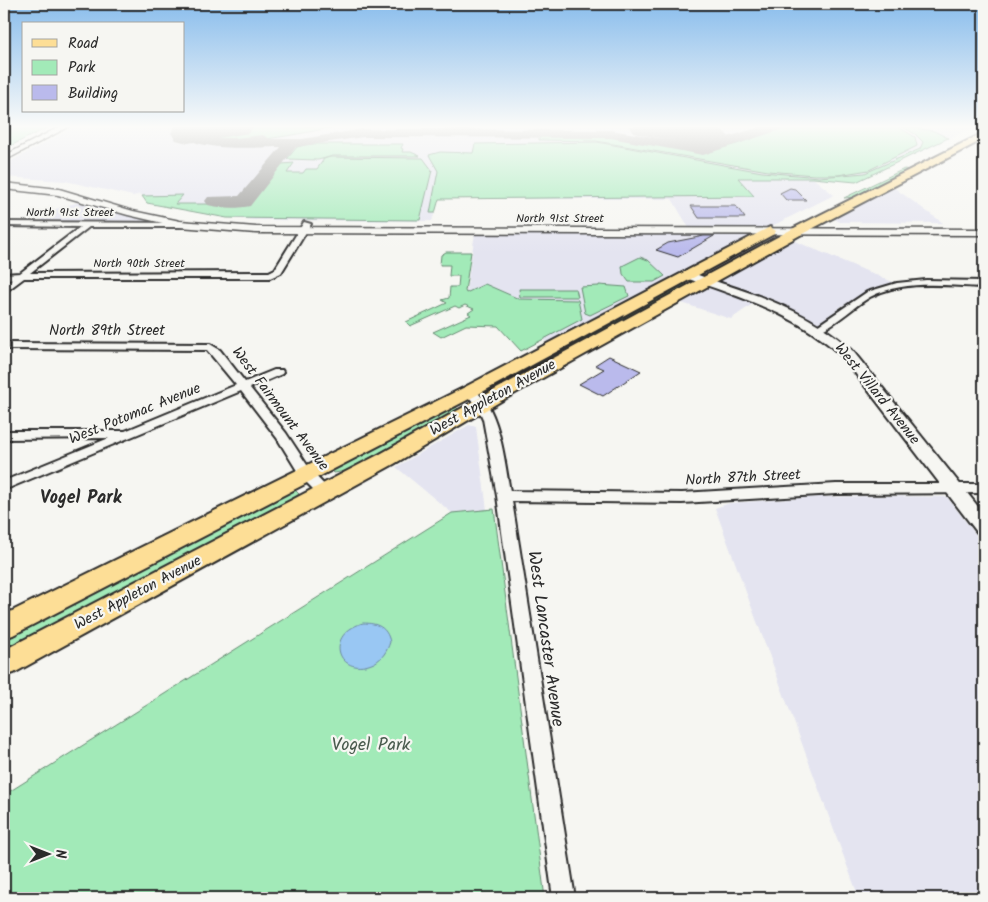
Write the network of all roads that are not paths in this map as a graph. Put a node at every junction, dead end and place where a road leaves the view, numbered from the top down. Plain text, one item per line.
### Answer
1 (900, 168) edge
2 (921, 168) edge
3 (886, 175) dead end
4 (4, 181) edge
5 (4, 186) edge
6 (123, 200) dead end
7 (175, 212) dead end
8 (827, 216) junction
9 (165, 220) junction
10 (197, 222) junction
11 (4, 224) edge
12 (88, 224) junction
13 (137, 224) junction
14 (812, 224) junction
15 (844, 224) junction
16 (984, 224) edge
17 (792, 225) junction
18 (305, 227) junction
19 (734, 231) junction
20 (769, 231) junction
21 (984, 232) edge
22 (747, 243) junction
23 (731, 251) junction
24 (748, 258) junction
25 (4, 276) edge
26 (21, 276) junction
27 (696, 278) junction
28 (984, 284) edge
29 (4, 290) edge
30 (819, 328) junction
31 (4, 346) edge
32 (210, 347) joint
33 (278, 372) dead end
34 (243, 387) junction
35 (475, 398) junction
36 (129, 434) junction
37 (4, 435) edge
38 (306, 474) junction
39 (4, 486) edge
40 (954, 488) junction
41 (984, 489) edge
42 (324, 492) junction
43 (504, 496) junction
44 (984, 527) edge
45 (4, 627) edge
46 (4, 664) edge
47 (564, 898) edge

1 - 3 main road
2 - 8 main road, West Appleton Avenue
4 - 6 main road
5 - 9 main road
7 - 10 main road
8 - 14 main road, West Appleton Avenue
8 - 15 main road
9 - 10 main road
9 - 13 street, North 91st Street
10 - 13 street, North 91st Street
10 - 18 main road, North 91st Street
11 - 12 street, North 91st Street
12 - 13 street, North 91st Street
12 - 26 street
14 - 15 main road
14 - 17 main road, West Appleton Avenue
15 - 16 main road
17 - 18 main road, North 91st Street
17 - 20 main road, West Appleton Avenue
17 - 21 main road, North 91st Street
17 - 24 main road, West Appleton Avenue
18 - 19 main road, North 91st Street
18 - 26 street, North 90th Street
19 - 20 main road, North 91st Street
19 - 22 main road
20 - 22 main road, West Appleton Avenue
22 - 23 main road, West Appleton Avenue
23 - 24 main road
23 - 27 main road, West Appleton Avenue
24 - 27 main road, West Appleton Avenue
25 - 26 street, North 90th Street
26 - 29 street
27 - 30 street, West Villard Avenue
27 - 35 main road, West Appleton Avenue
28 - 30 street
30 - 40 street, West Villard Avenue
31 - 32 street, North 89th Street
32 - 34 street, West Fairmount Avenue
33 - 34 street, West Potomac Avenue
34 - 36 street, West Potomac Avenue
34 - 38 street, West Fairmount Avenue
35 - 38 main road, West Appleton Avenue
35 - 42 main road, West Appleton Avenue
35 - 43 street, West Lancaster Avenue
36 - 37 street
36 - 39 street, West Potomac Avenue
38 - 42 street, West Fairmount Avenue
38 - 45 main road, West Appleton Avenue
40 - 41 street, North 87th Street
40 - 43 street, North 87th Street
40 - 44 street, West Villard Avenue
42 - 46 main road, West Appleton Avenue
43 - 47 street, West Lancaster Avenue

